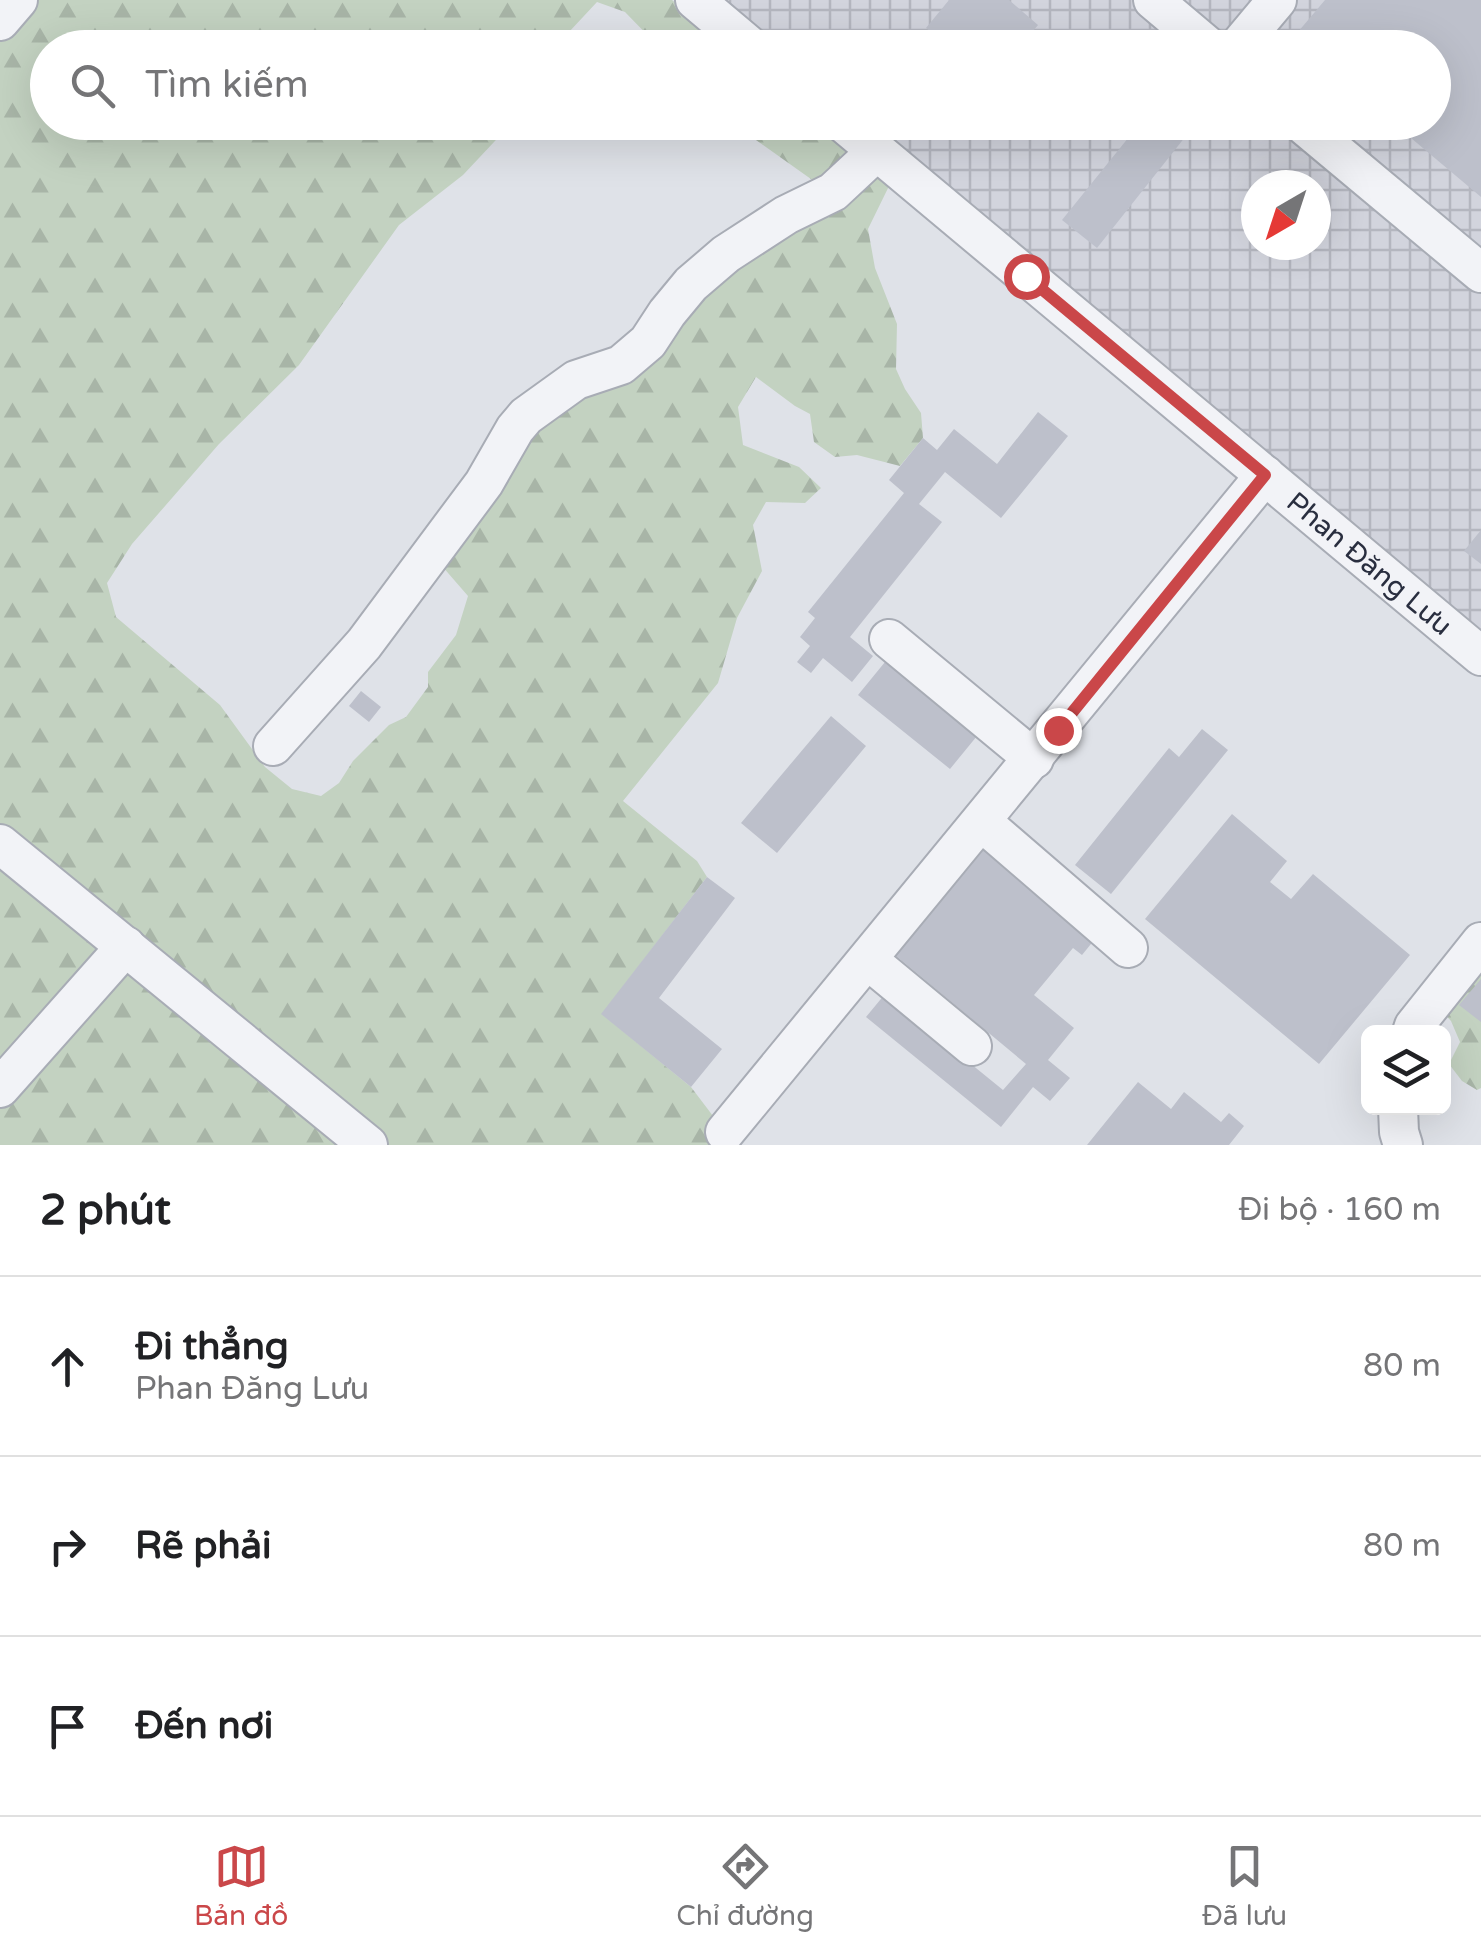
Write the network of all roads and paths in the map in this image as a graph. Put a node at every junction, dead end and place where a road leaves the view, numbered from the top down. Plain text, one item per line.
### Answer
1 (18, 0) edge
2 (696, 0) edge
3 (1153, 0) edge
4 (1277, 0) edge
5 (0, 21) edge
6 (731, 30) edge
7 (1189, 30) edge
8 (1252, 30) edge
9 (864, 140) edge
10 (1322, 140) edge
11 (877, 151) junction
12 (1481, 272) edge
13 (1265, 475) junction
14 (888, 639) dead end
15 (1481, 656) edge
16 (274, 746) dead end
17 (1034, 758) junction
18 (982, 822) junction
19 (0, 844) edge
20 (1481, 942) edge
21 (126, 946) junction
22 (1128, 948) dead end
23 (868, 960) junction
24 (1416, 1025) edge
25 (972, 1046) dead end
26 (0, 1088) edge
27 (726, 1132) dead end
28 (368, 1145) edge

1 - 5 street
2 - 6 street
3 - 7 street
4 - 8 street
9 - 11 street, Phan Đăng Lưu
10 - 12 street
11 - 13 street, Phan Đăng Lưu
11 - 16 street
13 - 15 street, Phan Đăng Lưu
13 - 17 street
14 - 17 street
17 - 18 street
18 - 22 street
18 - 23 street
19 - 21 street
20 - 24 street
21 - 26 street
21 - 28 street
23 - 25 street
23 - 27 street

